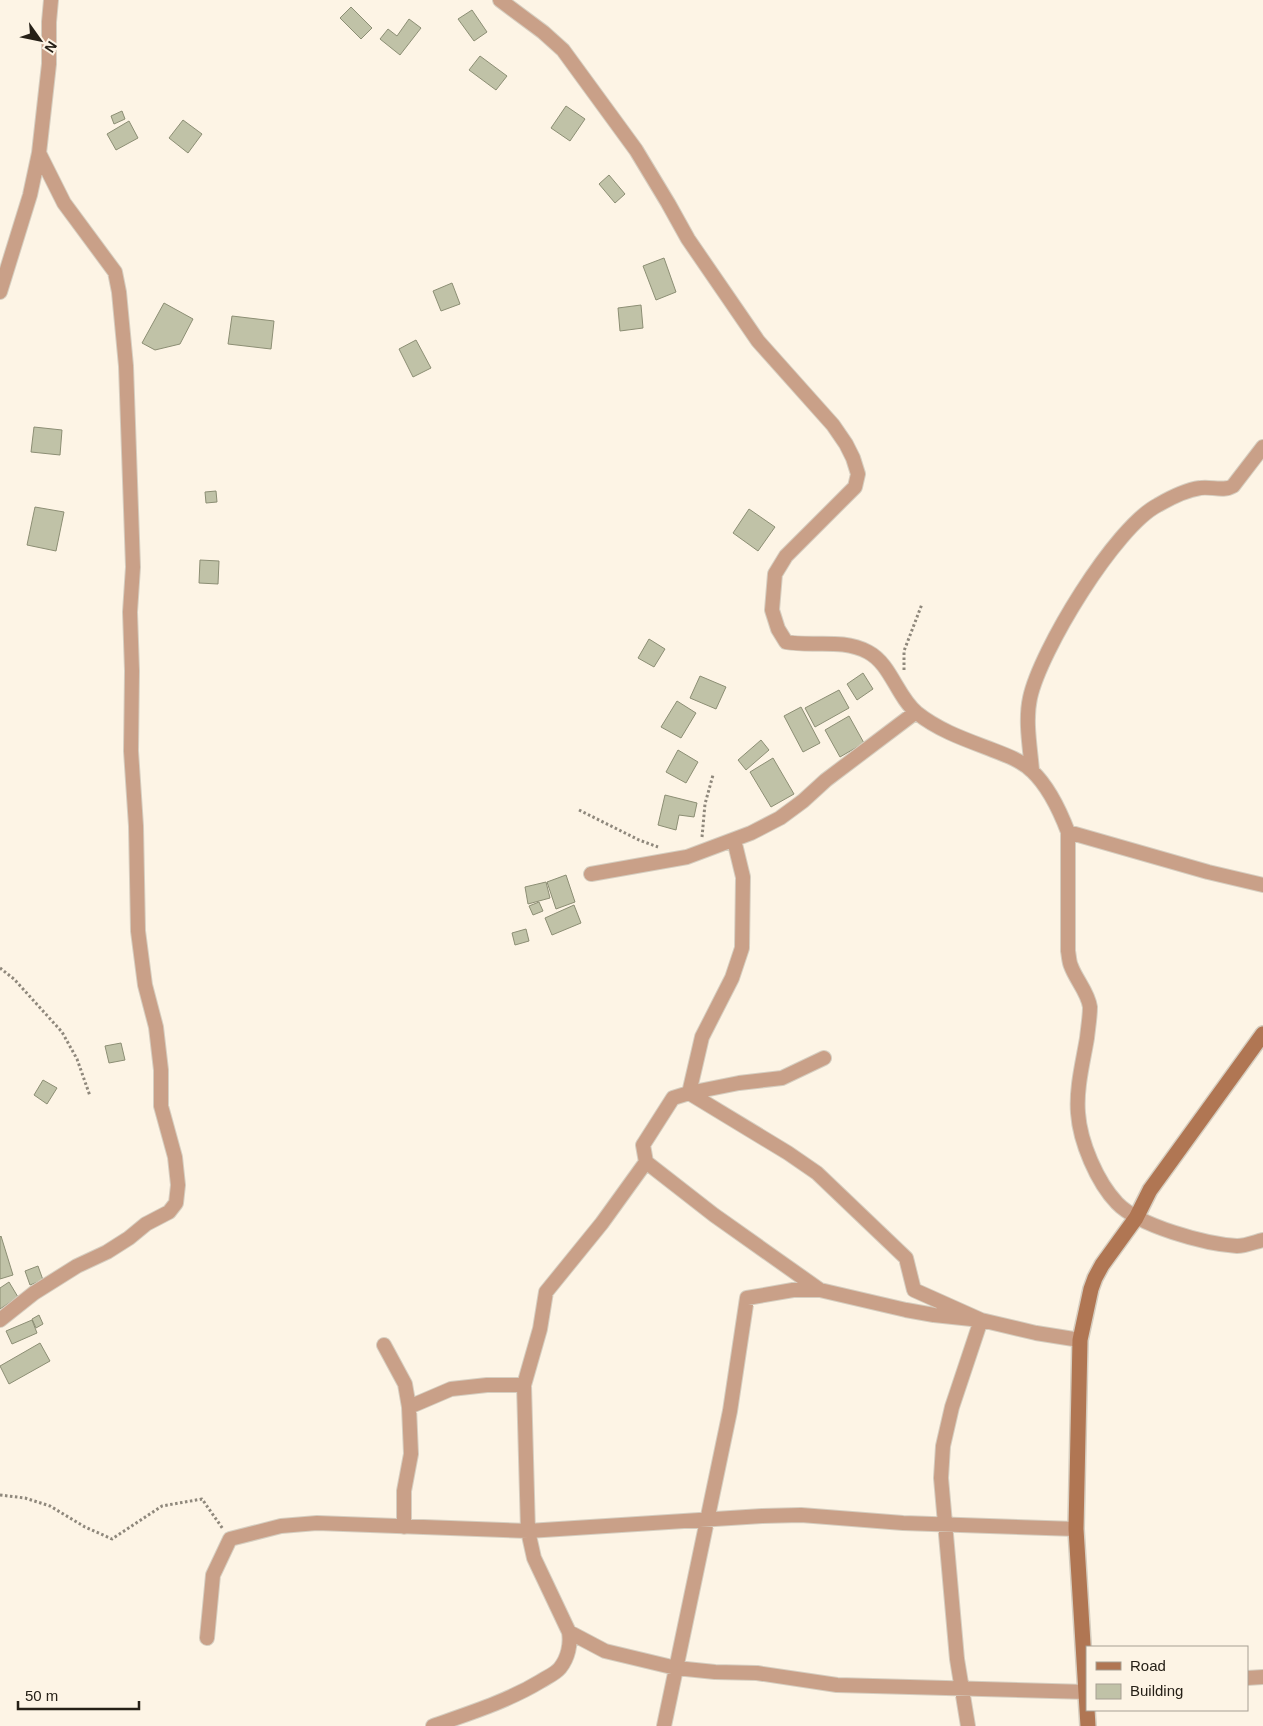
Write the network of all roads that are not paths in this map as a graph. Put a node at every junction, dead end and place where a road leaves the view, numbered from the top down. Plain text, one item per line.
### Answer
1 (51, 0) edge
2 (500, 0) edge
3 (39, 153) junction
4 (0, 292) edge
5 (1263, 447) edge
6 (916, 712) junction
7 (1032, 770) junction
8 (1068, 832) junction
9 (734, 840) junction
10 (591, 874) dead end
11 (1263, 885) edge
12 (1263, 1035) edge
13 (824, 1058) dead end
14 (689, 1093) junction
15 (646, 1162) junction
16 (1136, 1218) junction
17 (1263, 1240) edge
18 (820, 1290) junction
19 (0, 1320) edge
20 (981, 1320) junction
21 (1080, 1340) junction
22 (384, 1345) dead end
23 (524, 1385) junction
24 (410, 1406) junction
25 (706, 1520) junction
26 (945, 1525) junction
27 (404, 1527) junction
28 (1076, 1530) junction
29 (528, 1531) junction
30 (569, 1632) junction
31 (207, 1638) dead end
32 (676, 1668) junction
33 (1263, 1677) edge
34 (1248, 1678) edge
35 (962, 1688) junction
36 (1086, 1692) edge
37 (1087, 1711) edge
38 (433, 1726) edge
39 (664, 1726) edge
40 (968, 1726) edge
41 (1088, 1726) edge

1 - 3 street
2 - 6 street
3 - 4 street
3 - 19 street
5 - 7 street
6 - 7 street
6 - 9 street
7 - 8 street
8 - 11 street
8 - 16 street
9 - 10 street
9 - 14 street
12 - 16 street
13 - 14 street
14 - 15 street
14 - 20 street
15 - 18 street
15 - 23 street
16 - 17 street
16 - 21 street
18 - 20 street
18 - 25 street
20 - 21 street
20 - 26 street
21 - 28 street
22 - 24 street
23 - 24 street
23 - 29 street
24 - 27 street
25 - 26 street
25 - 29 street
25 - 32 street
26 - 28 street
26 - 35 street
27 - 29 street
27 - 31 street
28 - 36 street
29 - 30 street
30 - 32 street
30 - 38 street
32 - 35 street
32 - 39 street
33 - 34 street
35 - 36 street
35 - 40 street
37 - 41 street

